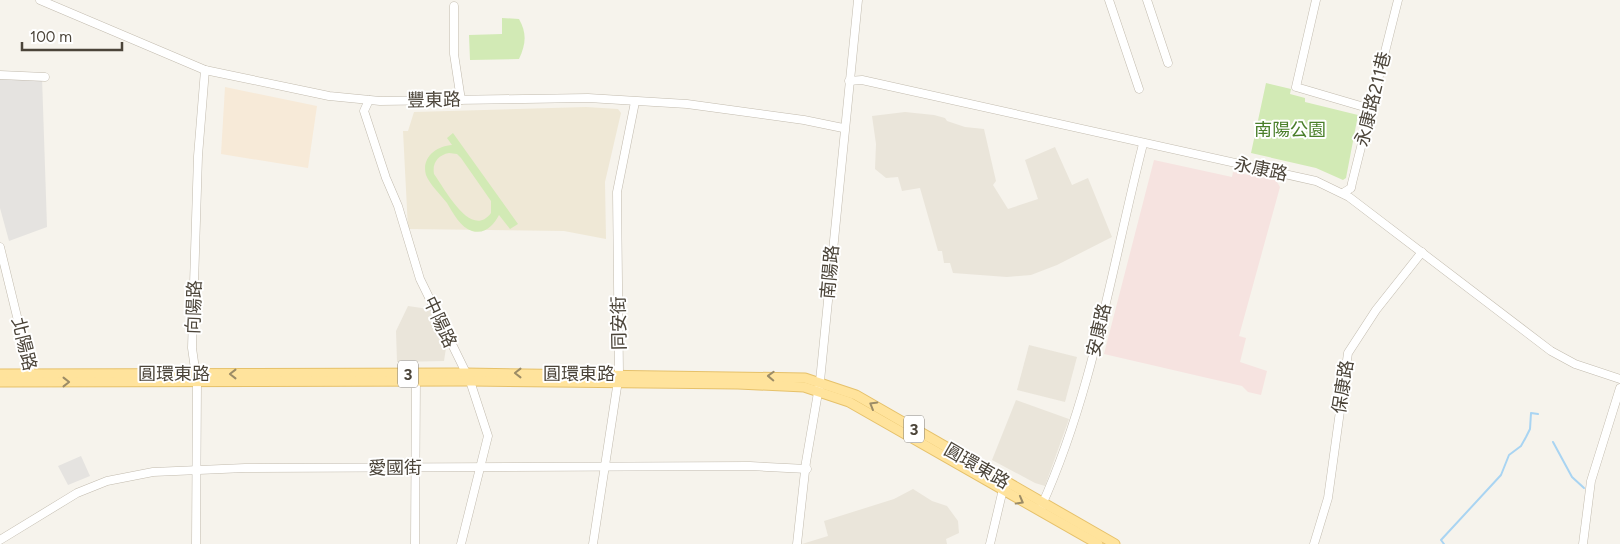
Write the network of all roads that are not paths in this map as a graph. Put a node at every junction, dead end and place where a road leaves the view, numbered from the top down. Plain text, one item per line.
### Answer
1 (40, 0) edge
2 (858, 0) edge
3 (1109, 0) edge
4 (1147, 0) edge
5 (1316, 0) edge
6 (1398, 0) edge
7 (454, 6) dead end
8 (1168, 64) dead end
9 (205, 70) junction
10 (0, 75) edge
11 (44, 77) dead end
12 (849, 81) junction
13 (1140, 89) dead end
14 (369, 100) junction
15 (461, 100) junction
16 (635, 102) junction
17 (1371, 109) junction
18 (843, 128) junction
19 (1143, 144) junction
20 (1343, 193) junction
21 (0, 246) edge
22 (1422, 252) junction
23 (0, 374) edge
24 (468, 377) junction
25 (32, 378) junction
26 (197, 378) junction
27 (416, 378) junction
28 (619, 378) junction
29 (1620, 379) edge
30 (0, 382) edge
31 (819, 386) junction
32 (1620, 388) edge
33 (480, 467) junction
34 (606, 467) junction
35 (416, 468) junction
36 (196, 469) junction
37 (807, 469) junction
38 (1004, 486) junction
39 (1041, 507) junction
40 (0, 540) edge
41 (196, 544) edge
42 (415, 544) edge
43 (461, 544) edge
44 (594, 544) edge
45 (797, 544) edge
46 (990, 544) edge
47 (1098, 544) edge
48 (1115, 544) edge
49 (1314, 544) edge
50 (1583, 544) edge

1 - 9 street, 豐東路
2 - 12 street, 南陽路
3 - 13 street
4 - 8 street
5 - 17 street
6 - 17 street, 永康路211巷
7 - 15 street
9 - 14 street, 豐東路
9 - 26 street, 向陽路
10 - 11 street
12 - 18 street, 南陽路
12 - 19 street, 永康路
14 - 15 street, 豐東路
14 - 24 street, 中陽路
15 - 16 street, 豐東路
16 - 18 street, 豐東路
16 - 28 street, 同安街
17 - 20 street, 永康路211巷
18 - 31 street, 南陽路
19 - 20 street, 永康路
19 - 39 street, 安康路
20 - 22 street, 永康路
21 - 25 street, 北陽路
22 - 29 street, 永康路
22 - 49 street, 保康路
23 - 25 main road, 圓環東路 / 3
24 - 27 main road, 圓環東路 / 3
24 - 28 main road, 圓環東路 / 3
24 - 33 street, 中陽路
25 - 26 main road, 圓環東路 / 3
25 - 30 main road, 圓環東路 / 3
26 - 27 main road, 圓環東路 / 3
26 - 36 street, 向陽路
27 - 35 street
28 - 31 main road, 圓環東路 / 3
28 - 34 street, 同安街
31 - 37 street, 南陽路
31 - 38 main road, 圓環東路 / 3
32 - 50 street
33 - 34 street, 愛國街
33 - 35 street, 愛國街
33 - 43 street, 中陽路
34 - 37 street, 愛國街
34 - 44 street, 同安街
35 - 36 street, 愛國街
35 - 42 street
36 - 40 street, 愛國街
36 - 41 street, 向陽路
37 - 45 street, 南陽路
38 - 39 main road, 圓環東路 / 3
38 - 46 street
39 - 47 main road, 圓環東路 / 3
39 - 48 main road, 圓環東路 / 3

